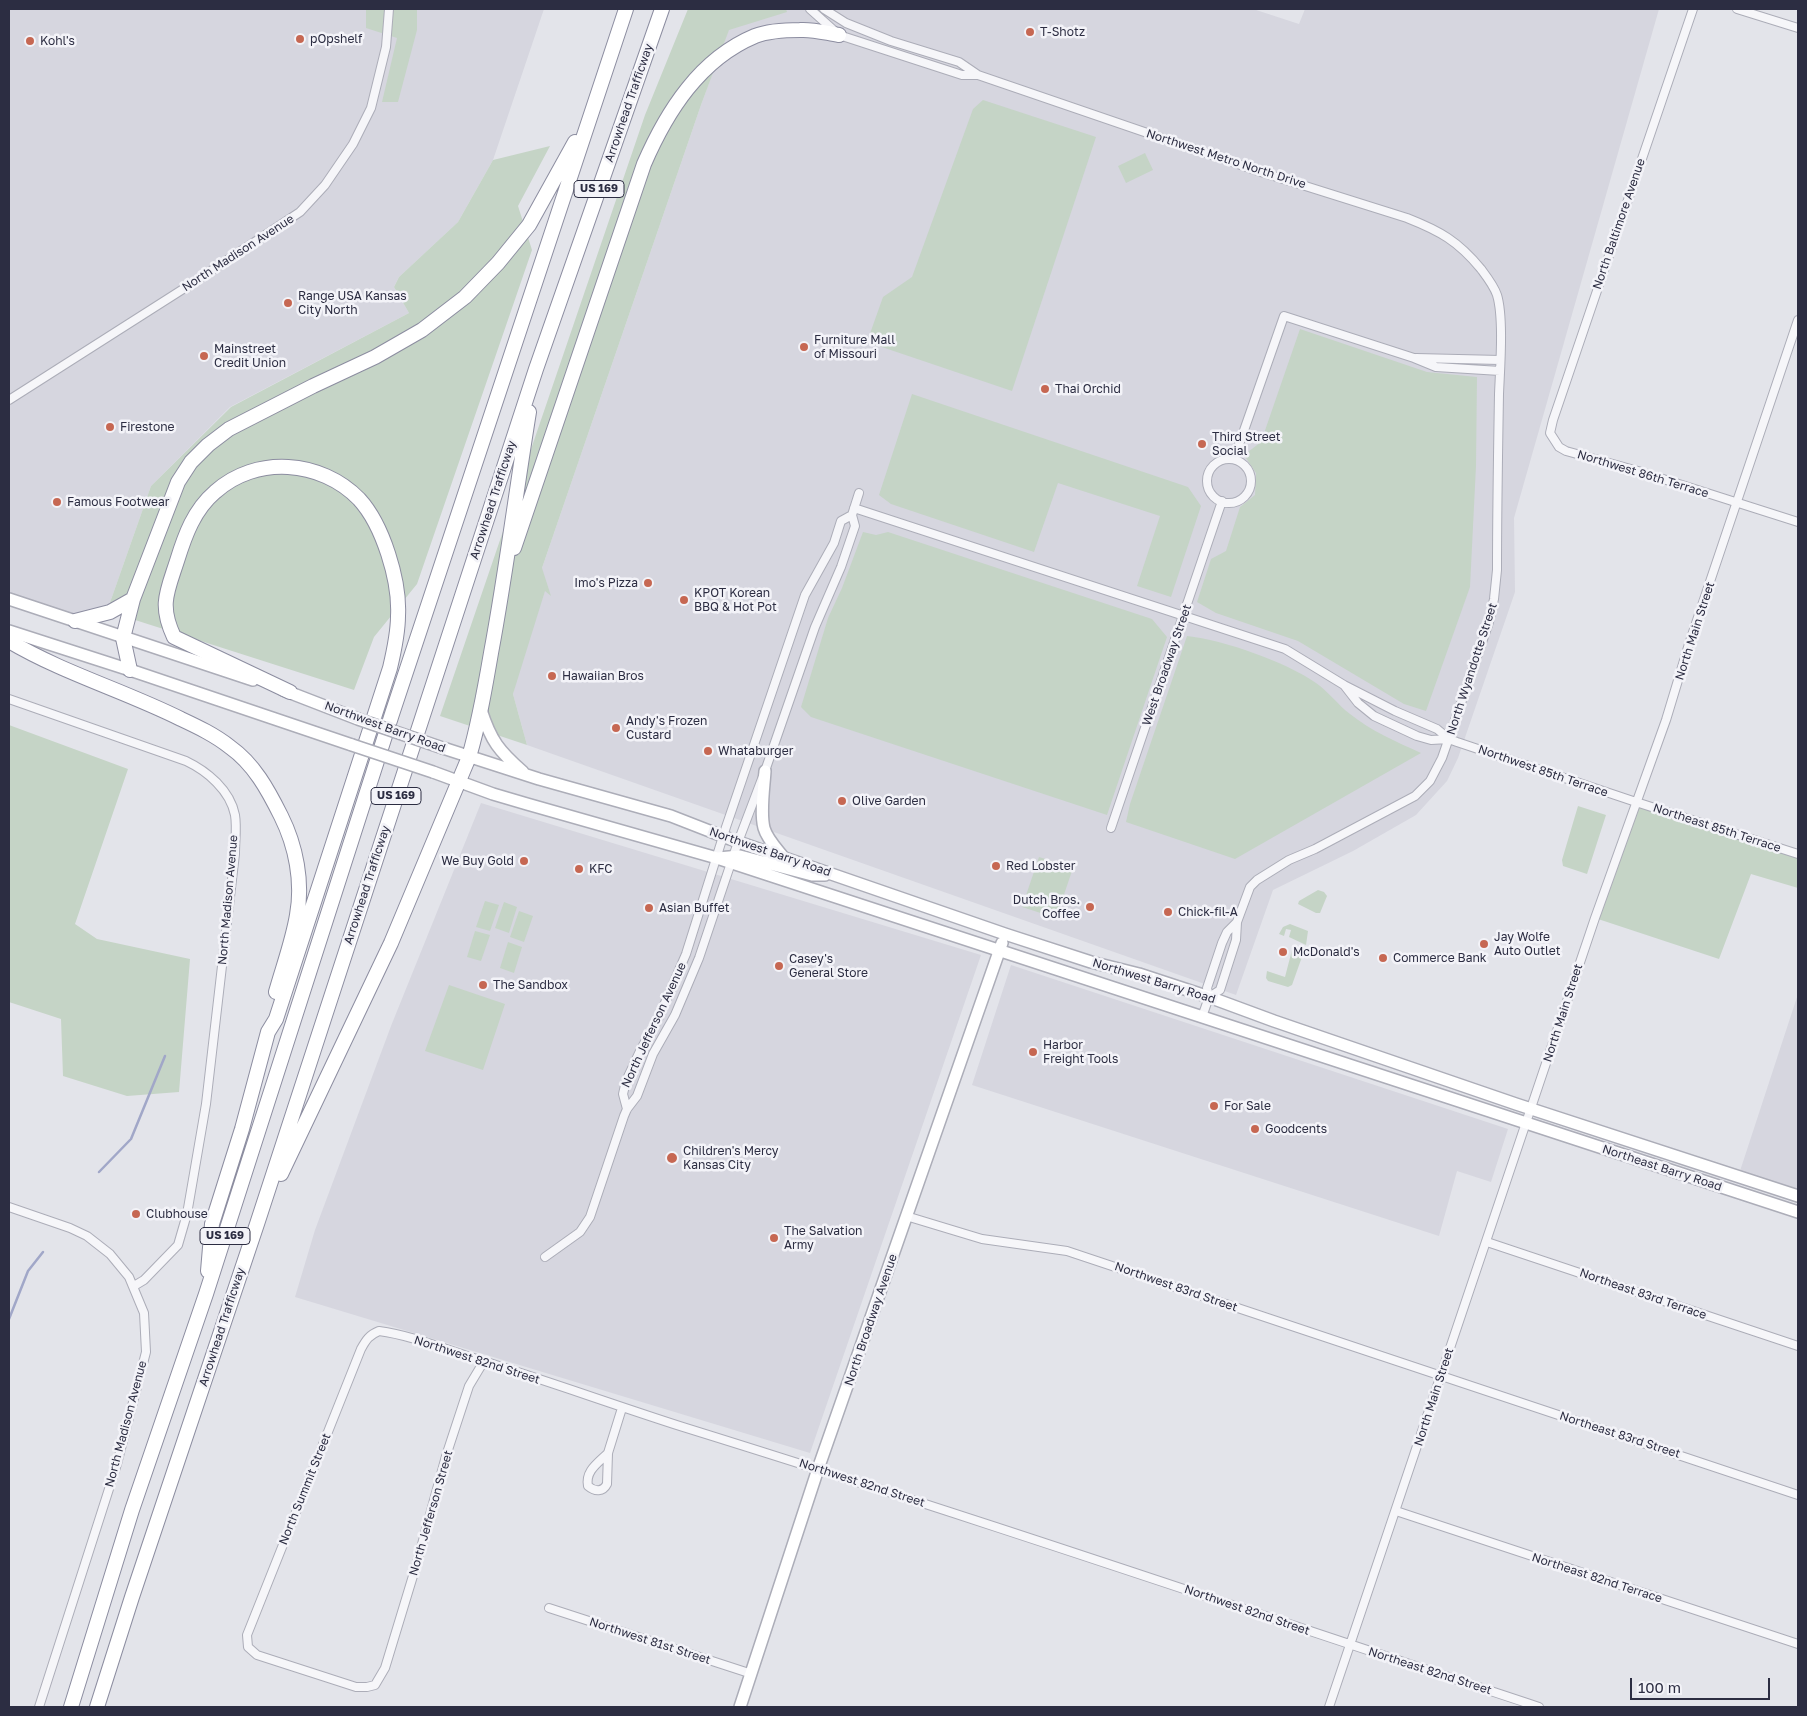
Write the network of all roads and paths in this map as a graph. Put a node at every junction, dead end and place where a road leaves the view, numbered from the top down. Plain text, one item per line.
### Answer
1 (389, 9) edge
2 (626, 9) edge
3 (662, 9) edge
4 (810, 9) edge
5 (824, 9) edge
6 (1692, 9) edge
7 (1737, 9) edge
8 (1798, 28) edge
9 (838, 35) junction
10 (978, 75) junction
11 (592, 112) junction
12 (1469, 254) joint
13 (1798, 320) edge
14 (1414, 358) junction
15 (1500, 360) junction
16 (536, 369) junction
17 (1500, 371) junction
18 (9, 400) edge
19 (1553, 440) joint
20 (1234, 459) junction
21 (859, 493) dead end
22 (1222, 501) junction
23 (1736, 504) junction
24 (853, 512) junction
25 (1798, 522) edge
26 (505, 575) junction
27 (9, 599) edge
28 (133, 599) junction
29 (1184, 614) junction
30 (75, 621) junction
31 (9, 631) edge
32 (123, 638) junction
33 (9, 641) edge
34 (130, 670) junction
35 (1344, 685) junction
36 (290, 692) junction
37 (9, 699) edge
38 (481, 710) junction
39 (1450, 739) junction
40 (469, 757) junction
41 (765, 771) junction
42 (526, 775) junction
43 (460, 781) junction
44 (1636, 802) junction
45 (1111, 828) dead end
46 (724, 837) junction
47 (738, 842) junction
48 (1798, 854) edge
49 (717, 858) junction
50 (784, 858) junction
51 (732, 859) junction
52 (834, 874) junction
53 (1237, 922) junction
54 (1005, 934) junction
55 (999, 950) junction
56 (1209, 997) junction
57 (1202, 1017) junction
58 (268, 1032) junction
59 (627, 1109) junction
60 (1531, 1109) junction
61 (1526, 1124) junction
62 (1798, 1196) edge
63 (9, 1207) edge
64 (1798, 1212) edge
65 (906, 1216) junction
66 (257, 1224) junction
67 (1487, 1242) junction
68 (545, 1257) dead end
69 (134, 1286) junction
70 (206, 1294) junction
71 (372, 1334) joint
72 (1798, 1346) edge
73 (484, 1361) junction
74 (1441, 1376) junction
75 (622, 1408) junction
76 (608, 1453) junction
77 (818, 1469) junction
78 (1798, 1494) edge
79 (1396, 1511) junction
80 (549, 1608) dead end
81 (1798, 1644) edge
82 (1350, 1645) junction
83 (385, 1668) joint
84 (752, 1674) junction
85 (39, 1707) edge
86 (70, 1707) edge
87 (97, 1707) edge
88 (740, 1707) edge
89 (1329, 1707) edge
90 (1539, 1707) edge

1 - 18 street, North Madison Avenue
2 - 11 highway, Arrowhead Trafficway / US 169
3 - 16 highway, Arrowhead Trafficway / US 169
4 - 9 street
5 - 10 street, Northwest Metro North Drive
6 - 19 street, North Baltimore Avenue
7 - 8 street
9 - 10 street, Northwest Metro North Drive
9 - 26 highway
10 - 12 street, Northwest Metro North Drive
11 - 28 highway
11 - 70 highway, Arrowhead Trafficway / US 169
12 - 15 street, North Wyandotte Street
13 - 23 street, North Main Street
14 - 15 street
14 - 17 street
14 - 20 street
15 - 17 street, North Wyandotte Street
16 - 26 highway
16 - 66 highway, Arrowhead Trafficway / US 169
17 - 39 street, North Wyandotte Street
19 - 23 street, Northwest 86th Terrace
20 - 22 street
20 - 22 street
21 - 24 street
22 - 29 street, West Broadway Street
23 - 25 street, Northwest 86th Terrace
23 - 44 street, North Main Street
24 - 29 street
24 - 41 street, North Jefferson Avenue
24 - 46 street, North Jefferson Avenue
26 - 38 highway
27 - 30 main road, Northwest Barry Road
28 - 30 highway
28 - 32 highway
29 - 35 street
29 - 45 street, West Broadway Street
30 - 32 main road, Northwest Barry Road
31 - 34 main road, Northwest Barry Road
32 - 34 highway
32 - 36 main road, Northwest Barry Road
33 - 58 highway
34 - 43 main road, Northwest Barry Road, bridge
35 - 39 street
35 - 39 street
36 - 40 main road, Northwest Barry Road, bridge
36 - 58 highway
37 - 69 street, North Madison Avenue
38 - 40 highway
38 - 42 main road
39 - 44 street, Northwest 85th Terrace
39 - 53 street, North Wyandotte Street
40 - 42 main road, Northwest Barry Road
40 - 43 highway
41 - 47 street, North Jefferson Avenue
41 - 50 main road
42 - 46 main road, Northwest Barry Road
43 - 49 main road, Northwest Barry Road
43 - 66 highway
44 - 48 street, Northeast 85th Terrace
44 - 60 street, North Main Street
46 - 47 main road, Northwest Barry Road
46 - 49 street, North Jefferson Avenue
47 - 50 main road, Northwest Barry Road
47 - 51 street, North Jefferson Avenue
49 - 51 main road
49 - 59 street, North Jefferson Avenue
50 - 52 main road, Northwest Barry Road
51 - 52 main road
51 - 55 main road, Northwest Barry Road
51 - 59 street, North Jefferson Avenue
52 - 54 main road, Northwest Barry Road
53 - 56 street, North Wyandotte Street
53 - 56 street, North Wyandotte Street
54 - 55 main road, North Broadway Avenue
54 - 56 main road, Northwest Barry Road
55 - 57 main road, Northwest Barry Road
55 - 65 main road, North Broadway Avenue
56 - 57 street, North Wyandotte Street
56 - 60 main road, Northwest Barry Road
57 - 61 main road, Northwest Barry Road
58 - 70 highway
59 - 68 street, North Jefferson Avenue
60 - 61 street, North Main Street
60 - 62 main road, Northeast Barry Road
61 - 64 main road, Northeast Barry Road
61 - 67 street, North Main Street
63 - 69 street, North Madison Avenue
65 - 74 street, Northwest 83rd Street
65 - 77 main road, North Broadway Avenue
66 - 87 highway, Arrowhead Trafficway / US 169
67 - 72 street, Northeast 83rd Terrace
67 - 74 street, North Main Street
69 - 85 street, North Madison Avenue
70 - 86 highway, Arrowhead Trafficway / US 169
71 - 73 street, Northwest 82nd Street
71 - 83 street, North Summit Street
73 - 75 street, Northwest 82nd Street
73 - 83 street, North Jefferson Street
74 - 78 street, Northeast 83rd Street
74 - 79 street, North Main Street
75 - 76 street
75 - 77 street, Northwest 82nd Street
76 - 76 street
77 - 82 street, Northwest 82nd Street
77 - 84 main road, North Broadway Avenue
79 - 81 street, Northeast 82nd Terrace
79 - 82 street, North Main Street
80 - 84 street, Northwest 81st Street
82 - 89 street, North Main Street
82 - 90 street, Northeast 82nd Street
84 - 88 main road, North Broadway Avenue

